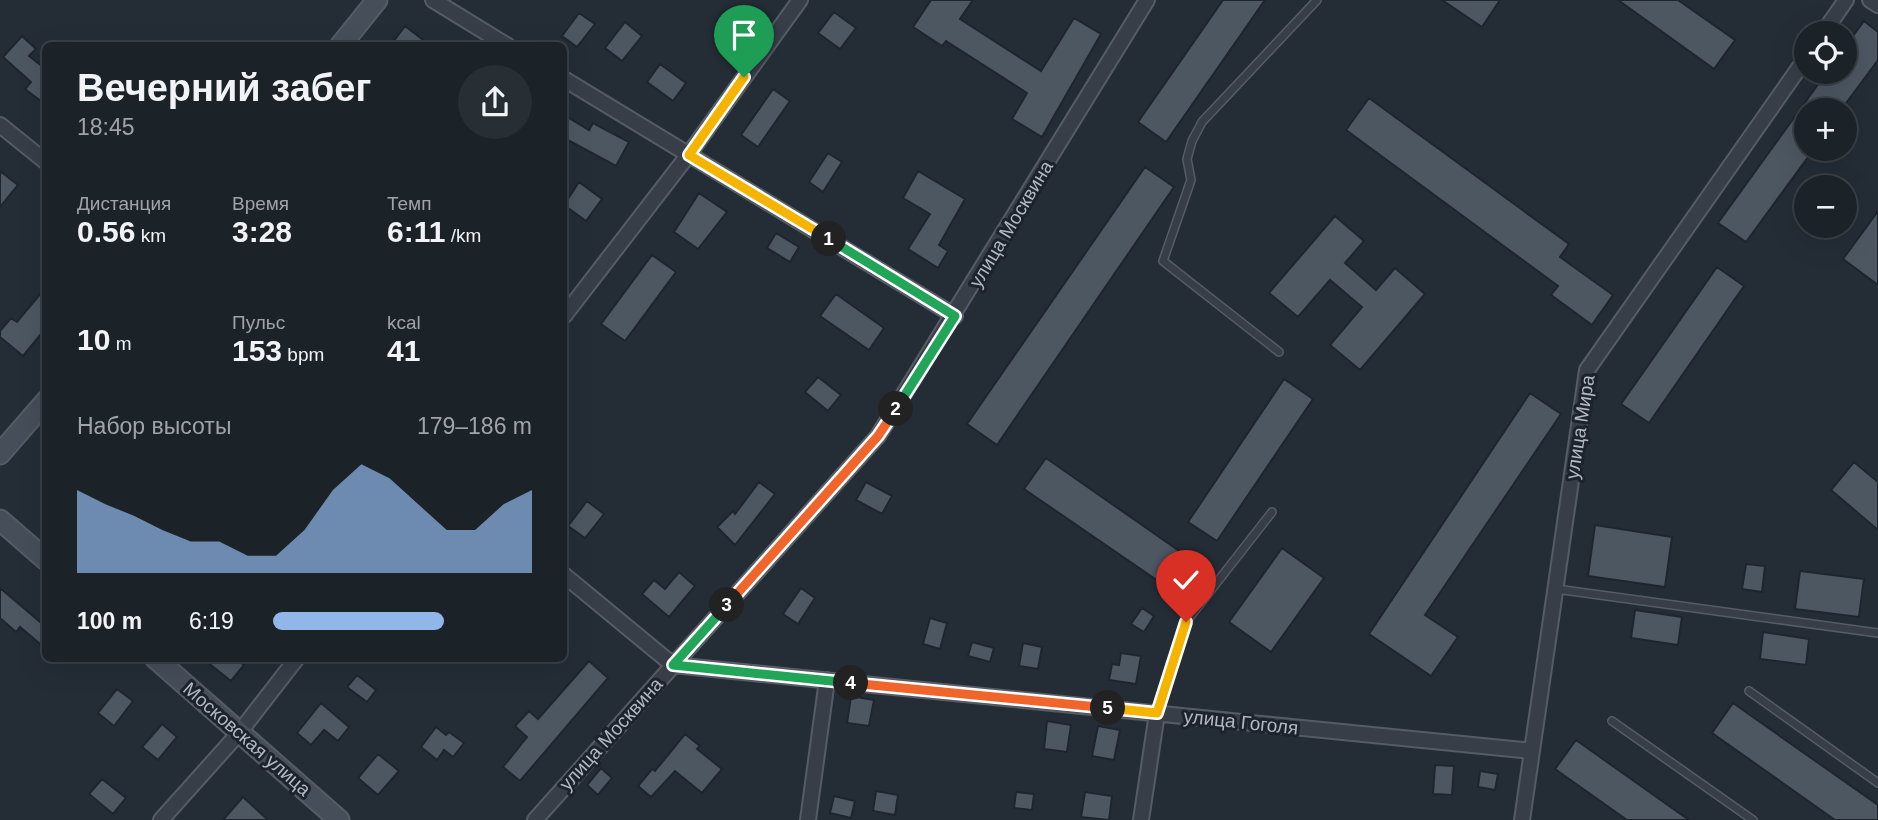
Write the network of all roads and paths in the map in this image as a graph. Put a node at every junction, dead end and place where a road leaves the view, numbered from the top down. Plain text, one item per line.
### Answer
1 (377, 0) edge
2 (433, 0) edge
3 (800, 0) edge
4 (1147, 0) edge
5 (1317, 0) edge
6 (1846, 0) edge
7 (1870, 0) edge
8 (1878, 5) edge
9 (1831, 21) edge
10 (343, 42) edge
11 (501, 42) edge
12 (1794, 75) edge
13 (567, 81) edge
14 (0, 125) edge
15 (689, 155) junction
16 (42, 159) edge
17 (567, 312) edge
18 (955, 316) junction
19 (1279, 352) dead end
20 (42, 406) edge
21 (0, 454) edge
22 (1272, 512) dead end
23 (0, 520) edge
24 (42, 557) edge
25 (567, 577) edge
26 (1555, 589) junction
27 (1878, 633) edge
28 (159, 662) edge
29 (294, 662) edge
30 (673, 665) junction
31 (827, 680) junction
32 (1749, 691) dead end
33 (1157, 713) junction
34 (1612, 721) dead end
35 (239, 733) junction
36 (1532, 751) junction
37 (1878, 783) edge
38 (161, 820) edge
39 (339, 820) edge
40 (535, 820) edge
41 (808, 820) edge
42 (1141, 820) edge
43 (1522, 820) edge
44 (1753, 820) edge

1 - 10 street
2 - 11 street
3 - 15 street
4 - 18 street, улица Москвина
5 - 19 lane
6 - 9 street
7 - 8 street
12 - 26 street, улица Мира
13 - 15 street
14 - 16 street
15 - 17 street
15 - 18 street
18 - 30 street, улица Москвина
20 - 21 street
22 - 33 lane
23 - 24 street
25 - 30 street
26 - 27 lane
26 - 36 street, улица Мира
28 - 35 street, Московская улица
29 - 35 street
30 - 31 street, улица Гоголя
30 - 40 street, улица Москвина
31 - 33 street, улица Гоголя
31 - 41 street
32 - 37 lane
33 - 36 street, улица Гоголя
33 - 42 street
34 - 44 lane
35 - 38 street
35 - 39 street, Московская улица
36 - 43 street, улица Мира

